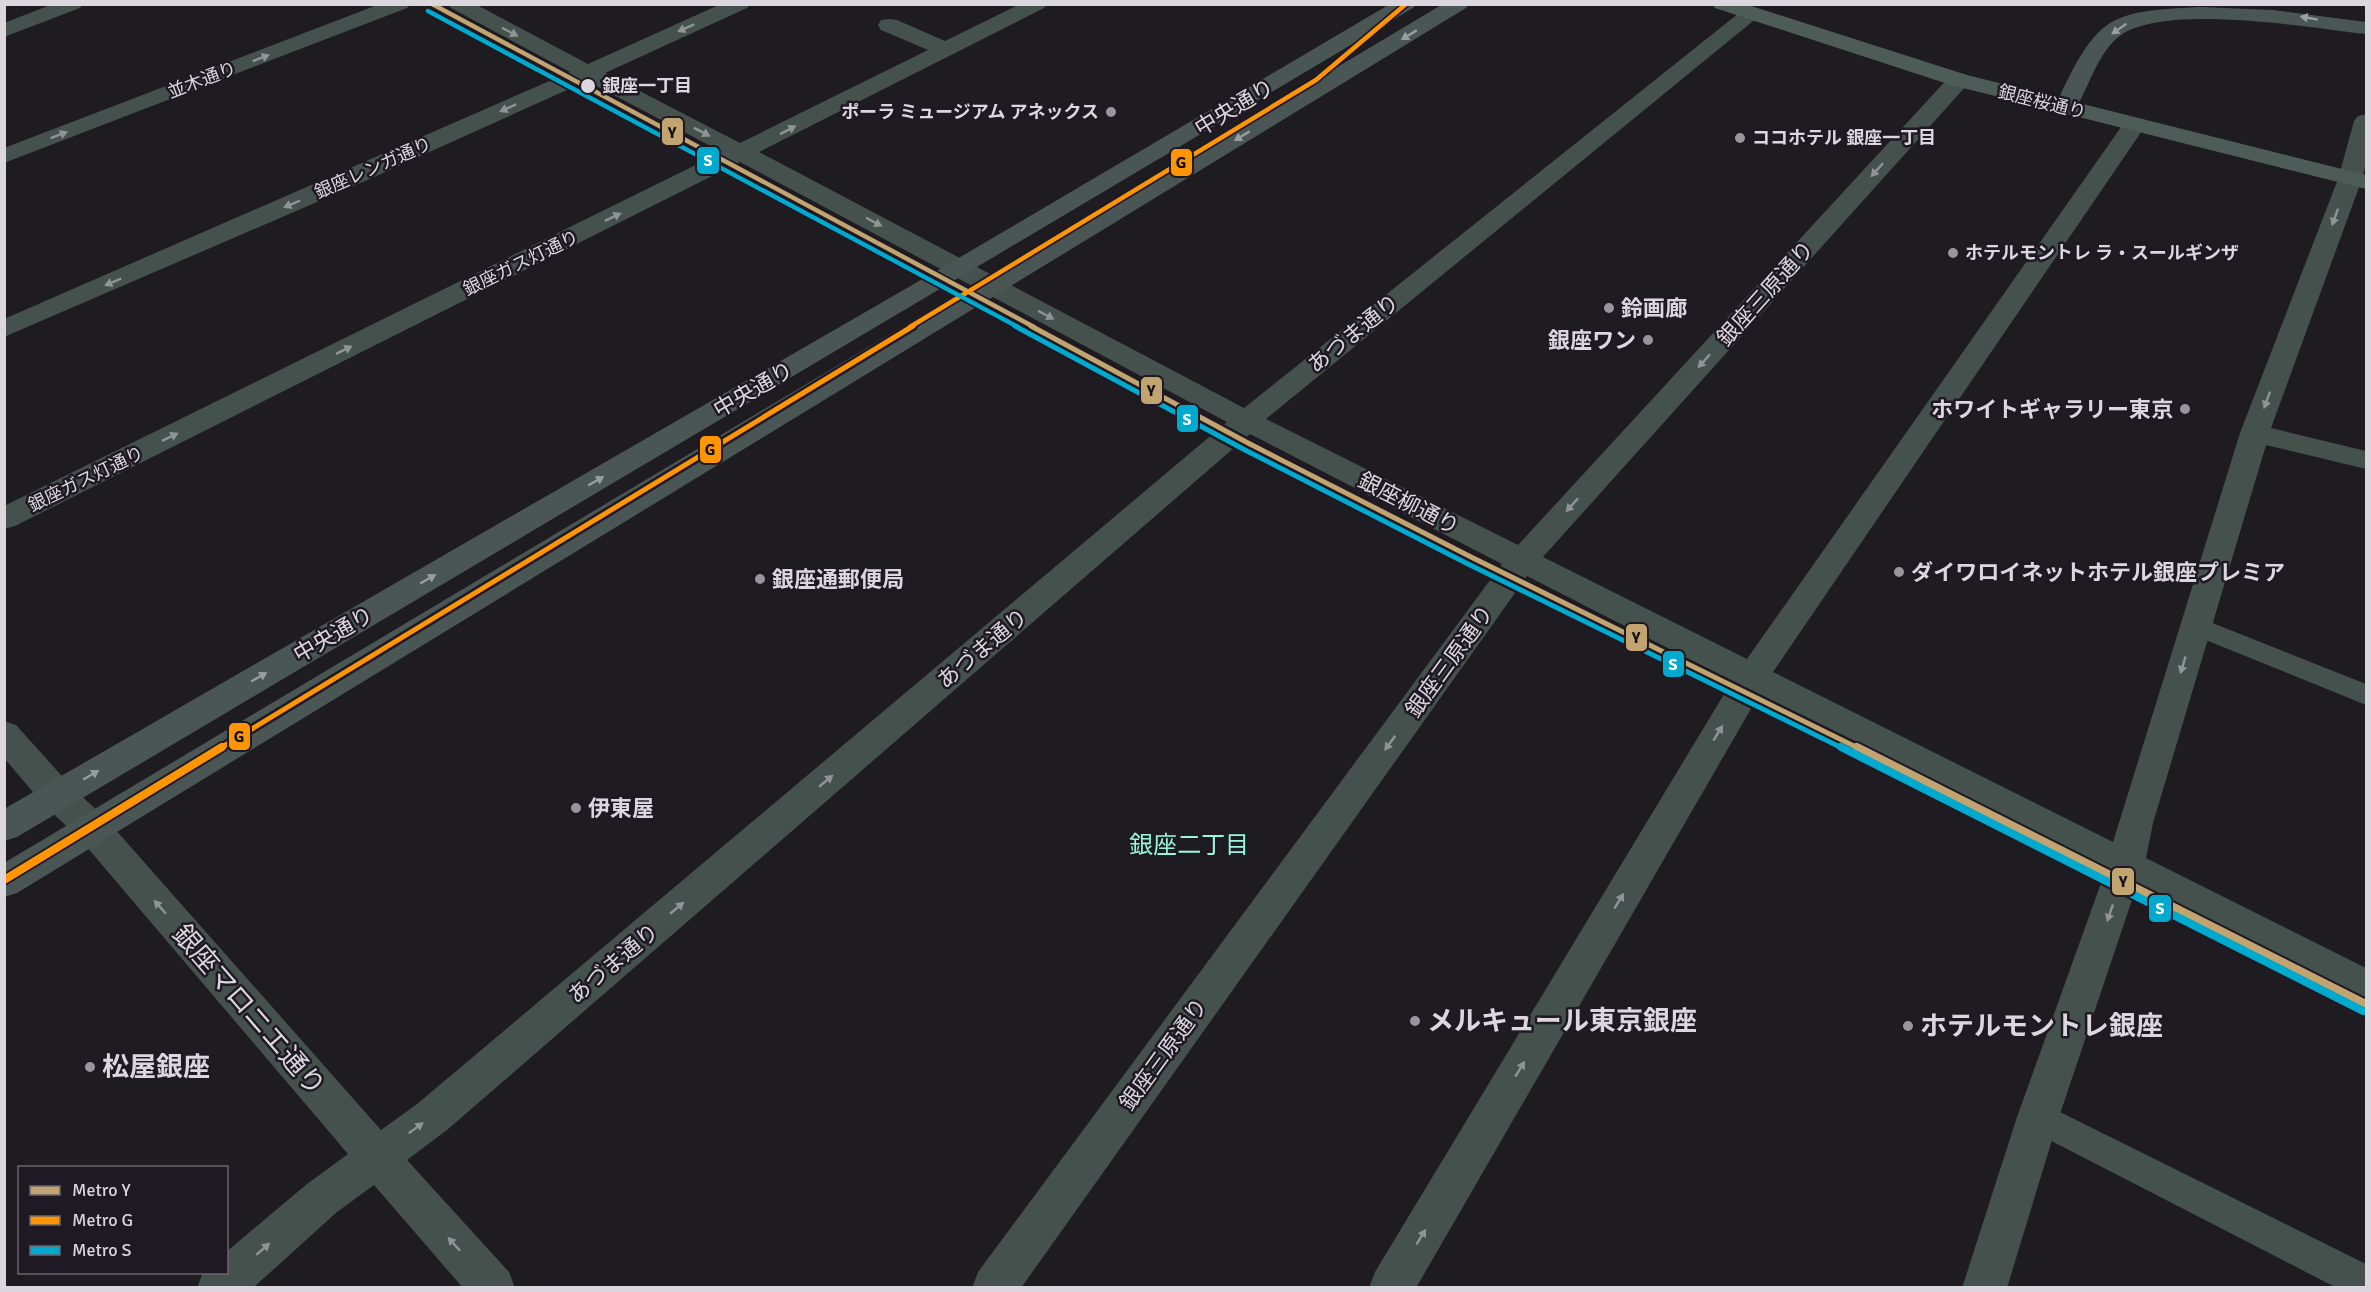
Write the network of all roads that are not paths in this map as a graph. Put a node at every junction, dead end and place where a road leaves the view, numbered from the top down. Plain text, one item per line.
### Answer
1 (73, 4) edge
2 (400, 4) edge
3 (459, 4) edge
4 (740, 4) edge
5 (1037, 4) edge
6 (1406, 4) edge
7 (1459, 4) edge
8 (1736, 9) edge
9 (889, 25) dead end
10 (2367, 27) edge
11 (4, 31) edge
12 (947, 50) junction
13 (587, 72) junction
14 (1959, 80) junction
15 (2070, 98) junction
16 (2367, 121) edge
17 (2134, 125) junction
18 (742, 153) junction
19 (4, 156) edge
20 (2358, 180) edge
21 (961, 268) junction
22 (993, 287) junction
23 (4, 329) edge
24 (1247, 421) junction
25 (2255, 433) junction
26 (2367, 460) edge
27 (4, 519) edge
28 (1521, 561) junction
29 (2195, 626) junction
30 (1752, 677) junction
31 (2367, 695) edge
32 (4, 734) edge
33 (57, 795) junction
34 (4, 827) edge
35 (93, 829) junction
36 (2127, 864) junction
37 (4, 882) edge
38 (2367, 987) edge
39 (2038, 1117) junction
40 (377, 1157) junction
41 (2367, 1283) edge
42 (219, 1287) edge
43 (493, 1287) edge
44 (994, 1287) edge
45 (1391, 1287) edge
46 (1984, 1287) edge

1 - 11 street
19 -> 2 street, 並木通り
3 -> 13 street, 銀座柳通り
4 -> 13 street, 銀座レンガ通り
5 - 12 street, 銀座ガス灯通り
6 - 21 highway, 中央通り
7 -> 22 highway, 中央通り
8 - 14 street, 銀座桜通り
8 - 24 street, あづま通り
9 - 12 street
10 -> 15 highway
18 -> 12 street, 銀座ガス灯通り
13 -> 18 street, 銀座柳通り
13 -> 23 street, 銀座レンガ通り
14 - 15 street, 銀座桜通り
14 -> 28 street, 銀座三原通り
15 - 17 street, 銀座桜通り
16 - 20 street
17 - 20 street, 銀座桜通り
17 - 30 street
18 -> 21 street, 銀座柳通り
27 -> 18 street, 銀座ガス灯通り
20 -> 25 street
21 - 22 street, 銀座柳通り
33 -> 21 highway, 中央通り
22 -> 24 street, 銀座柳通り
22 - 35 highway, 中央通り
24 - 28 street, 銀座柳通り
40 -> 24 street, あづま通り
25 - 26 street
25 - 29 street
28 - 30 street, 銀座柳通り
28 -> 44 street, 銀座三原通り
29 - 31 lane
29 -> 36 street
30 - 36 street, 銀座柳通り
45 -> 30 street
32 - 33 street, 銀座マロニエ通り
33 - 34 highway, 中央通り
33 - 35 street, 銀座マロニエ通り
35 - 37 highway, 中央通り
40 -> 35 street, 銀座マロニエ通り
36 - 38 street, 銀座柳通り
36 -> 39 street
39 - 41 lane
39 - 46 street
42 -> 40 street, あづま通り
43 -> 40 street, 銀座マロニエ通り

